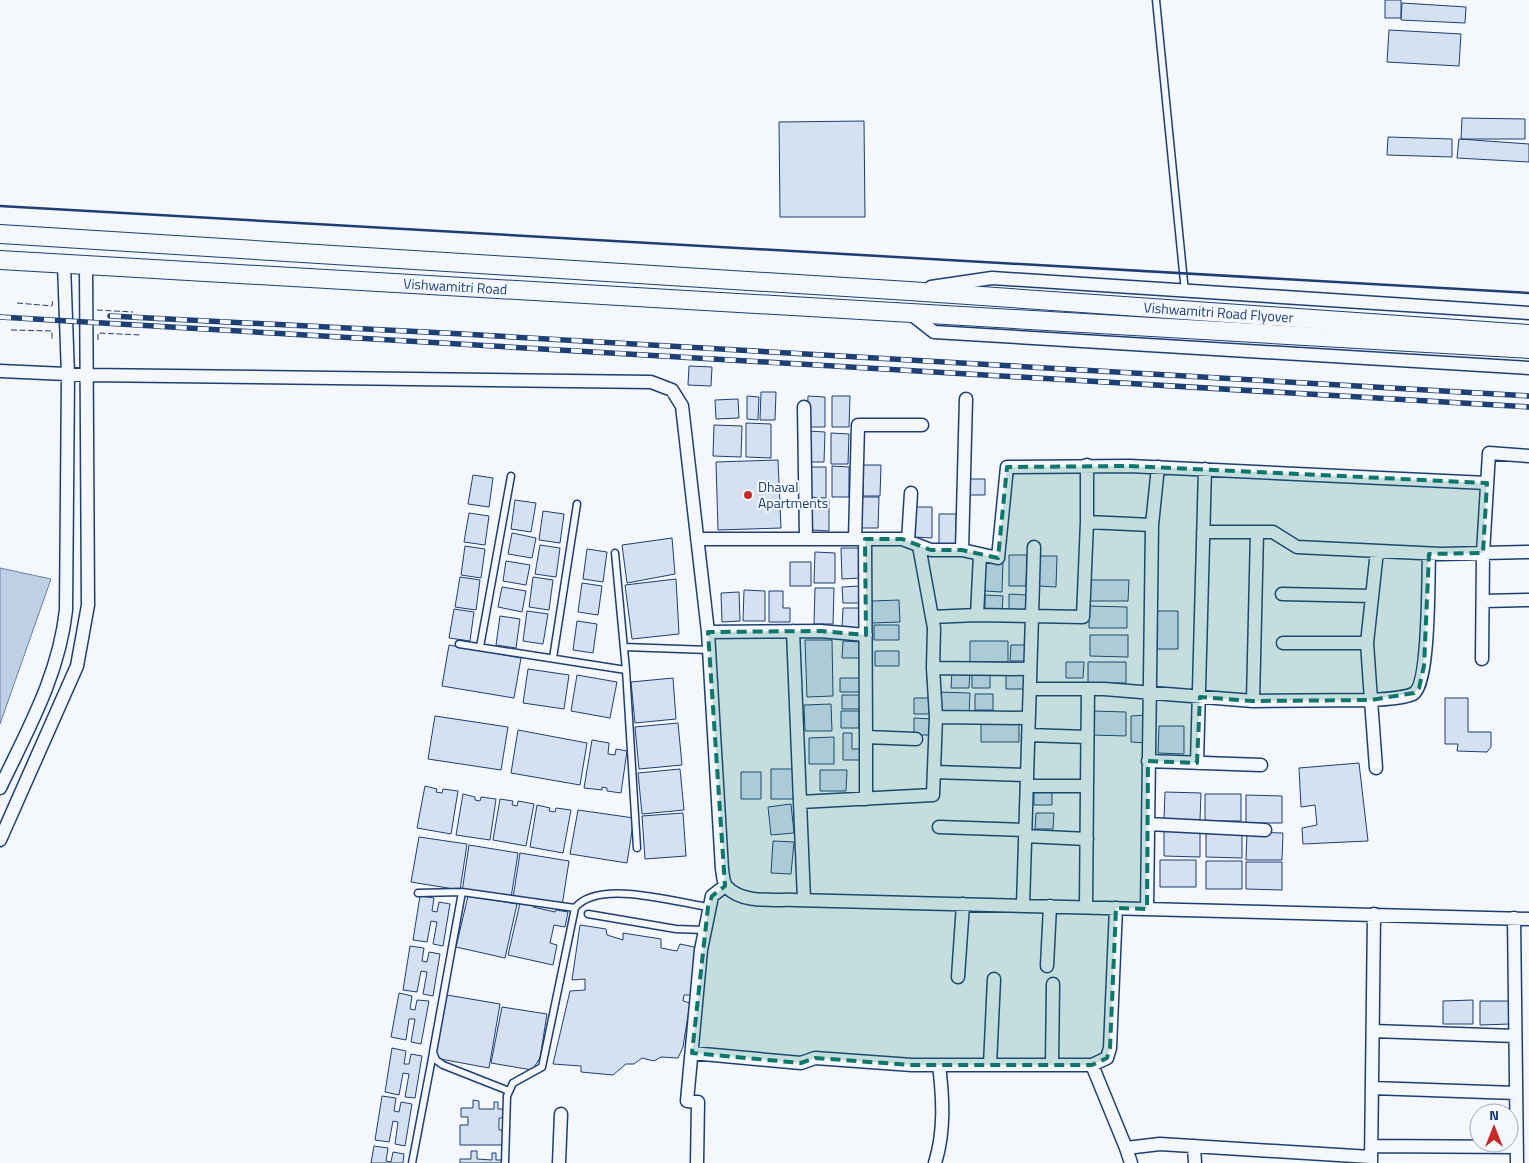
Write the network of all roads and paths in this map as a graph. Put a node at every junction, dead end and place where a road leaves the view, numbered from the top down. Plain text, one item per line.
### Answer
1 (1156, 0) edge
2 (0, 234) edge
3 (0, 260) edge
4 (64, 264) junction
5 (86, 265) junction
6 (909, 291) junction
7 (1185, 292) junction
8 (1529, 313) edge
9 (911, 314) junction
10 (1529, 334) edge
11 (1488, 339) junction
12 (1529, 349) edge
13 (1529, 368) edge
14 (0, 371) edge
15 (68, 374) junction
16 (88, 375) junction
17 (966, 399) dead end
18 (804, 407) dead end
19 (922, 425) dead end
20 (1529, 456) edge
21 (1086, 465) junction
22 (1158, 467) junction
23 (1205, 469) junction
24 (511, 476) dead end
25 (1487, 483) junction
26 (911, 493) dead end
27 (577, 504) dead end
28 (1087, 522) junction
29 (1152, 525) junction
30 (1203, 532) junction
31 (1257, 532) junction
32 (697, 539) junction
33 (806, 539) junction
34 (860, 539) junction
35 (914, 544) junction
36 (1034, 547) dead end
37 (962, 550) junction
38 (1377, 551) junction
39 (1529, 552) edge
40 (615, 553) dead end
41 (1483, 553) junction
42 (980, 554) junction
43 (1429, 554) junction
44 (1282, 594) dead end
45 (1372, 596) junction
46 (1529, 600) edge
47 (1483, 601) junction
48 (978, 615) junction
49 (1032, 616) junction
50 (932, 617) junction
51 (793, 631) junction
52 (708, 632) junction
53 (866, 635) junction
54 (1283, 643) dead end
55 (1367, 643) junction
56 (459, 644) dead end
57 (480, 647) junction
58 (624, 647) junction
59 (709, 650) junction
60 (553, 658) junction
61 (1482, 659) dead end
62 (933, 668) junction
63 (1030, 668) junction
64 (626, 670) junction
65 (1030, 690) junction
66 (1088, 690) junction
67 (1149, 692) junction
68 (1200, 697) junction
69 (1371, 700) junction
70 (1253, 701) junction
71 (936, 717) junction
72 (1029, 718) junction
73 (1028, 735) junction
74 (866, 737) junction
75 (1087, 737) junction
76 (916, 739) dead end
77 (1148, 762) junction
78 (1197, 763) junction
79 (1261, 765) dead end
80 (1376, 768) dead end
81 (934, 772) junction
82 (1027, 781) junction
83 (1087, 786) junction
84 (0, 788) edge
85 (866, 799) junction
86 (800, 802) junction
87 (1148, 824) junction
88 (939, 827) dead end
89 (1266, 830) dead end
90 (1025, 833) junction
91 (1086, 839) junction
92 (0, 840) edge
93 (637, 848) dead end
94 (725, 886) junction
95 (462, 892) junction
96 (418, 893) dead end
97 (804, 900) junction
98 (963, 904) junction
99 (1023, 906) junction
100 (1050, 906) junction
101 (708, 907) junction
102 (1086, 907) junction
103 (575, 908) junction
104 (1116, 908) junction
105 (1147, 909) junction
106 (588, 914) dead end
107 (1374, 914) junction
108 (1514, 918) junction
109 (1529, 919) edge
110 (704, 930) junction
111 (1047, 966) dead end
112 (958, 977) dead end
113 (994, 979) dead end
114 (1053, 984) dead end
115 (1373, 1031) junction
116 (1515, 1036) junction
117 (433, 1052) junction
118 (692, 1053) junction
119 (939, 1065) junction
120 (990, 1065) junction
121 (1052, 1065) junction
122 (1092, 1065) junction
123 (1372, 1088) junction
124 (510, 1090) junction
125 (1516, 1093) junction
126 (1516, 1103) edge
127 (561, 1114) dead end
128 (1194, 1146) junction
129 (1126, 1148) junction
130 (1469, 1150) edge
131 (1371, 1155) edge
132 (1271, 1157) edge
133 (412, 1163) edge
134 (505, 1163) edge
135 (559, 1163) edge
136 (697, 1163) edge
137 (935, 1163) edge
138 (1131, 1163) edge
139 (1195, 1163) edge

1 - 7 lane
2 - 6 main road, Vishwamitri Road
3 - 4 main road, Vishwamitri Road
4 - 5 main road, Vishwamitri Road
4 - 15 street
5 - 9 main road, Vishwamitri Road
5 - 16 street
6 - 7 street
6 - 11 main road, Vishwamitri Road Flyover
7 - 8 street
9 - 11 main road, Vishwamitri Road Flyover
9 - 13 street
10 - 11 main road, Vishwamitri Road Flyover
11 - 12 main road, Vishwamitri Road Flyover
14 - 15 street
15 - 16 street
15 - 84 street
16 - 32 street
16 - 92 street
17 - 37 street
18 - 33 street
19 - 34 street
20 - 25 street
21 - 22 street
21 - 28 street
21 - 42 street
22 - 23 street
22 - 29 street
23 - 25 street
23 - 30 street
24 - 57 lane
25 - 41 street
26 - 35 street
27 - 60 lane
28 - 29 street
28 - 49 street
29 - 67 street
30 - 31 street
30 - 68 street
31 - 38 street
31 - 70 street
32 - 33 street
32 - 52 street
33 - 34 street
34 - 35 street
34 - 53 street
35 - 37 street
35 - 50 street
36 - 49 street
37 - 42 street
38 - 43 street
38 - 45 street
39 - 41 street
40 - 58 lane
41 - 43 street
41 - 47 street
42 - 48 street
43 - 69 street
44 - 45 street
45 - 55 street
46 - 47 street
47 - 61 street
48 - 49 street
48 - 50 street
49 - 63 street
50 - 62 street
51 - 52 street
51 - 53 street
51 - 86 street
52 - 59 street
53 - 74 street
54 - 55 street
55 - 69 street
56 - 57 lane
57 - 60 lane
58 - 59 lane
58 - 64 lane
59 - 94 street
60 - 64 lane
62 - 63 street
62 - 71 street
63 - 65 street
64 - 93 lane
65 - 66 street
65 - 72 street
66 - 67 street
66 - 75 street
67 - 68 street
67 - 77 street
68 - 70 street
68 - 78 street
69 - 70 street
69 - 80 street
71 - 72 street
71 - 81 street
72 - 73 street
73 - 75 street
73 - 82 street
74 - 76 street
74 - 85 street
75 - 83 street
77 - 78 street
77 - 87 street
78 - 79 street
81 - 82 street
81 - 85 street
82 - 83 street
82 - 90 street
83 - 91 street
85 - 86 street
86 - 97 street
87 - 89 street
87 - 105 street
88 - 90 street
90 - 91 street
90 - 99 street
91 - 102 street
94 - 97 street
94 - 101 street
95 - 96 lane
95 - 103 lane
95 - 117 lane
97 - 98 street
98 - 99 street
98 - 112 street
99 - 100 street
100 - 102 street
100 - 111 street
101 - 103 lane
101 - 110 street
102 - 104 street
103 - 124 lane
104 - 105 street
104 - 122 street
105 - 107 street
106 - 110 lane
107 - 108 street
107 - 115 street
108 - 109 street
108 - 116 street
110 - 118 street
113 - 120 street
114 - 121 street
115 - 116 street
115 - 123 street
116 - 125 street
117 - 124 lane
117 - 133 lane
118 - 119 street
118 - 136 street
119 - 120 street
119 - 137 street
120 - 121 street
121 - 122 street
122 - 129 street
123 - 125 street
123 - 131 street
124 - 134 lane
125 - 126 street
127 - 135 street
128 - 129 street
128 - 132 street
128 - 139 street
129 - 138 street
130 - 131 street
131 - 132 street

